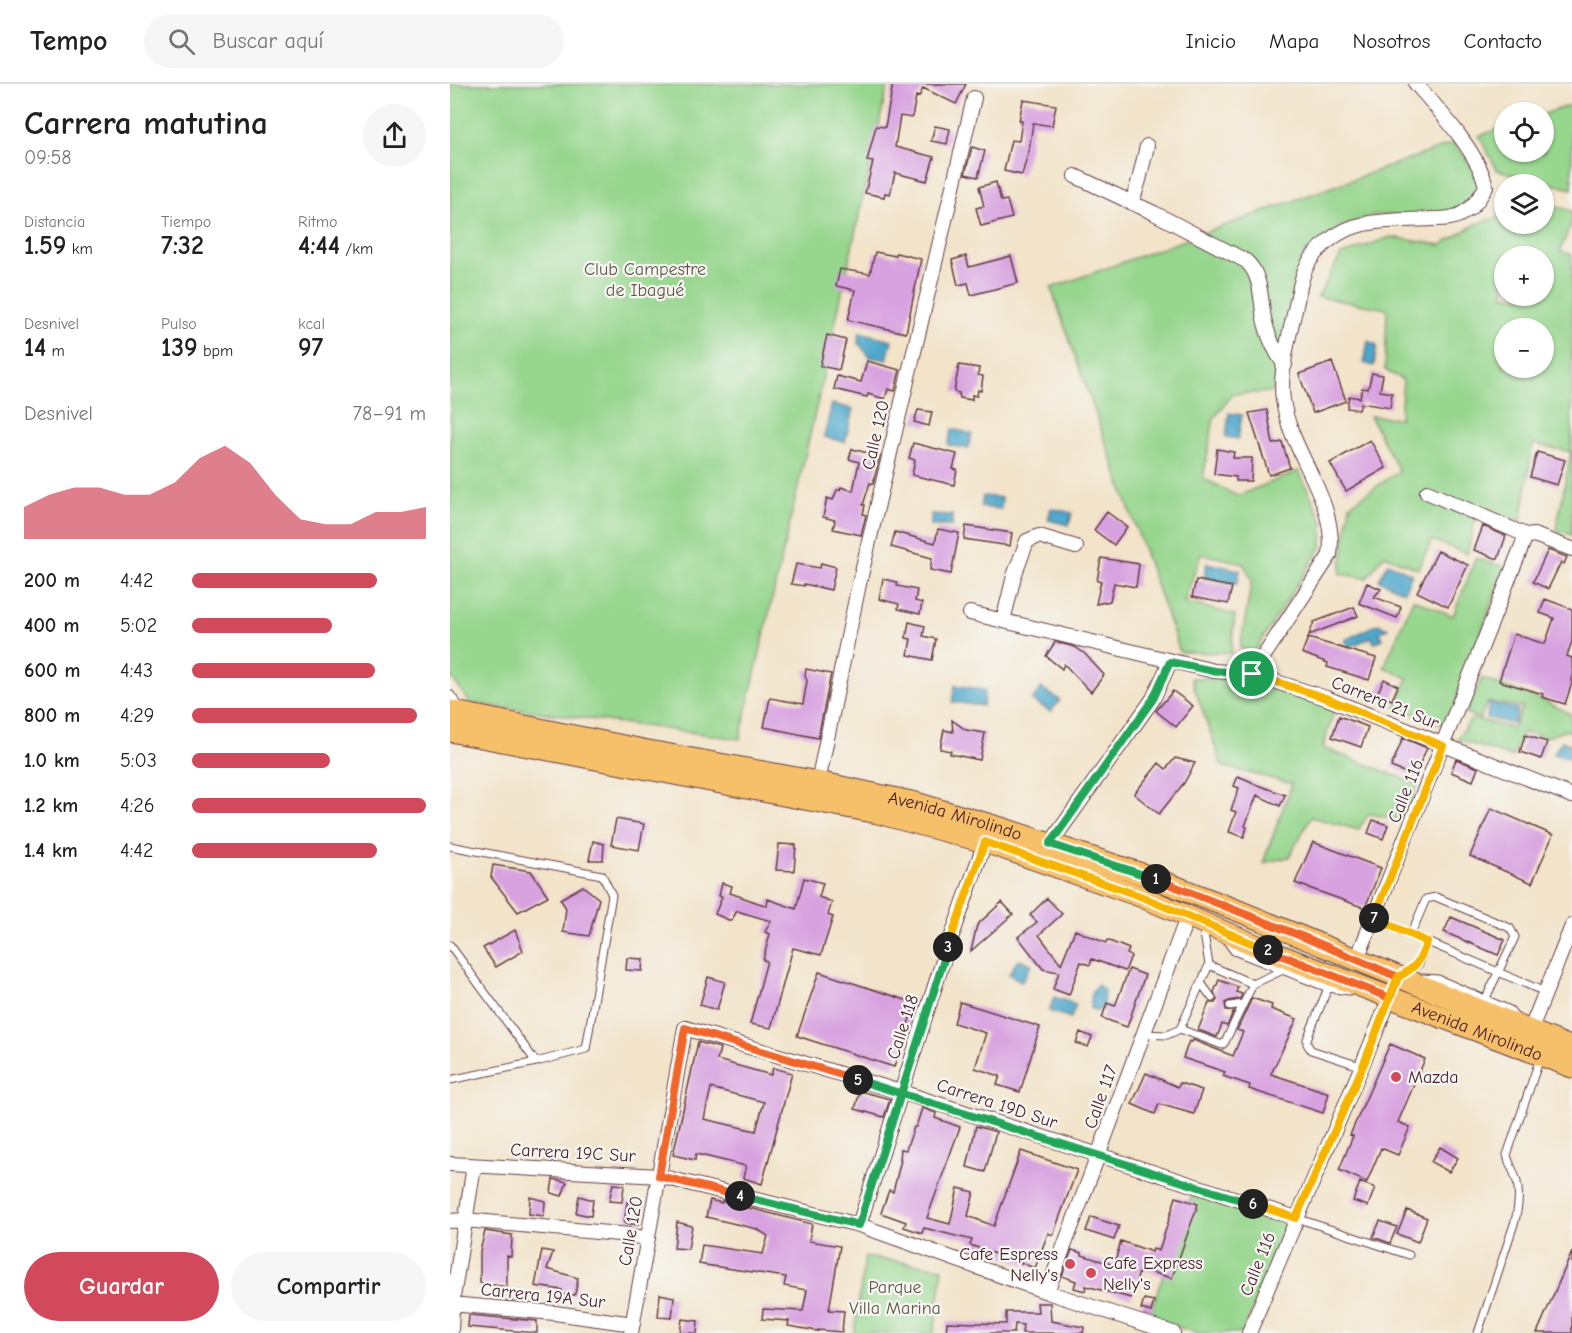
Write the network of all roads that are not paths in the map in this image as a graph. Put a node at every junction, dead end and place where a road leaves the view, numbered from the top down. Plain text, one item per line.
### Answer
1 (1416, 84) edge
2 (975, 98) dead end
3 (1147, 146) dead end
4 (1075, 176) dead end
5 (1132, 203) junction
6 (1285, 365) junction
7 (1427, 492) dead end
8 (1528, 536) junction
9 (1076, 547) dead end
10 (1572, 549) edge
11 (970, 613) dead end
12 (1004, 621) junction
13 (1170, 662) junction
14 (1252, 674) junction
15 (454, 711) edge
16 (1443, 746) junction
17 (818, 782) junction
18 (1572, 796) edge
19 (985, 842) junction
20 (1050, 844) junction
21 (450, 846) edge
22 (1374, 919) junction
23 (1202, 921) junction
24 (1572, 926) edge
25 (1411, 934) junction
26 (1427, 942) junction
27 (450, 945) edge
28 (1357, 959) junction
29 (1209, 965) junction
30 (1283, 970) junction
31 (1498, 973) junction
32 (1398, 977) junction
33 (1201, 983) junction
34 (1253, 984) junction
35 (1328, 988) junction
36 (1545, 992) junction
37 (1212, 998) dead end
38 (1390, 998) junction
39 (1485, 1000) junction
40 (1243, 1004) junction
41 (1230, 1006) dead end
42 (685, 1028) joint
43 (1180, 1029) junction
44 (1529, 1031) junction
45 (1144, 1034) junction
46 (1572, 1048) edge
47 (1541, 1055) junction
48 (536, 1062) junction
49 (1363, 1066) junction
50 (1572, 1067) edge
51 (450, 1080) edge
52 (901, 1092) junction
53 (1099, 1156) junction
54 (450, 1164) edge
55 (474, 1166) junction
56 (659, 1176) junction
57 (1296, 1218) junction
58 (465, 1220) junction
59 (450, 1221) edge
60 (859, 1225) junction
61 (648, 1239) junction
62 (1409, 1255) dead end
63 (1047, 1292) junction
64 (451, 1304) edge
65 (632, 1329) edge
66 (451, 1333) edge
67 (1173, 1333) edge
68 (1250, 1333) edge
69 (1478, 1333) edge

1 - 6 street
2 - 17 street, Calle 120
3 - 5 street
4 - 5 street
5 - 6 street
6 - 14 street
7 - 8 street
8 - 10 street
8 - 16 street, Calle 116
9 - 12 street
11 - 12 street, Carrera 21 Sur
12 - 13 street, Carrera 21 Sur
13 - 14 street, Carrera 21 Sur
13 - 20 street
14 - 16 street, Carrera 21 Sur
15 - 17 main road, Avenida Mirolindo
15 - 19 main road, Avenida Mirolindo
16 - 18 street, Carrera 21 Sur
16 - 22 street, Calle 116
17 - 20 main road, Avenida Mirolindo
19 - 23 main road, Avenida Mirolindo
19 - 52 street, Calle 118
20 - 28 main road, Avenida Mirolindo
21 - 48 lane
22 - 25 lane
22 - 28 street, Calle 116
23 - 29 lane
23 - 30 lane
23 - 38 main road, Avenida Mirolindo
23 - 45 street, Calle 117
24 - 36 street
25 - 26 lane
25 - 31 lane
26 - 31 lane
26 - 32 lane
27 - 48 lane
28 - 32 main road, Avenida Mirolindo
29 - 33 lane
29 - 34 lane
30 - 34 lane
30 - 35 lane
31 - 36 lane
31 - 39 lane
32 - 38 street, Calle 116
32 - 39 lane
32 - 44 main road, Avenida Mirolindo
33 - 37 lane
33 - 43 lane
34 - 40 lane
35 - 38 lane
35 - 49 lane
36 - 44 street
38 - 47 main road, Avenida Mirolindo
38 - 49 street, Calle 116
39 - 44 lane
40 - 41 lane
40 - 43 lane
42 - 52 street, Carrera 19D Sur
42 - 56 street, Calle 120
43 - 45 lane
44 - 46 main road, Avenida Mirolindo
45 - 53 street, Calle 117
47 - 50 main road, Avenida Mirolindo
47 - 69 lane
48 - 51 lane
49 - 57 street, Calle 116
52 - 53 street, Carrera 19D Sur
52 - 60 street, Calle 118
53 - 57 street, Carrera 19D Sur
53 - 63 street, Calle 117
54 - 55 street, Carrera 19C Sur
55 - 56 street, Carrera 19C Sur
55 - 58 street
56 - 60 street, Carrera 19C Sur
56 - 61 street, Calle 120
57 - 62 lane
57 - 68 street, Calle 116
58 - 59 street
58 - 61 street
58 - 64 street
60 - 63 street, Carrera 19C Sur
61 - 65 street, Calle 120
63 - 67 street, Carrera 19C Sur
64 - 65 street, Carrera 19A Sur
64 - 66 street

